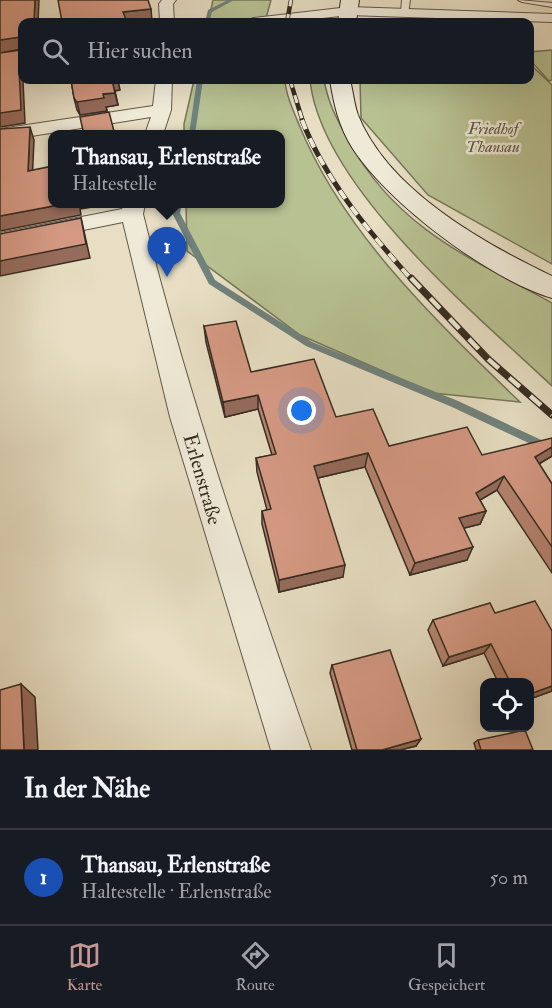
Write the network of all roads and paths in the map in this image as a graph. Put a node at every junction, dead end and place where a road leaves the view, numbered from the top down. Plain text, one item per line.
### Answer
1 (169, 0) edge
2 (522, 0) edge
3 (552, 5) edge
4 (405, 6) edge
5 (348, 11) edge
6 (166, 18) edge
7 (288, 18) edge
8 (552, 18) edge
9 (165, 84) edge
10 (340, 84) edge
11 (162, 110) junction
12 (156, 130) edge
13 (0, 135) edge
14 (133, 209) edge
15 (0, 240) edge
16 (552, 288) edge
17 (291, 750) edge

1 - 6 street
2 - 3 lane
4 - 5 street
4 - 8 street
5 - 7 street
9 - 11 street
10 - 16 main road
11 - 12 street
11 - 13 street
14 - 15 street
14 - 17 street, Erlenstraße

